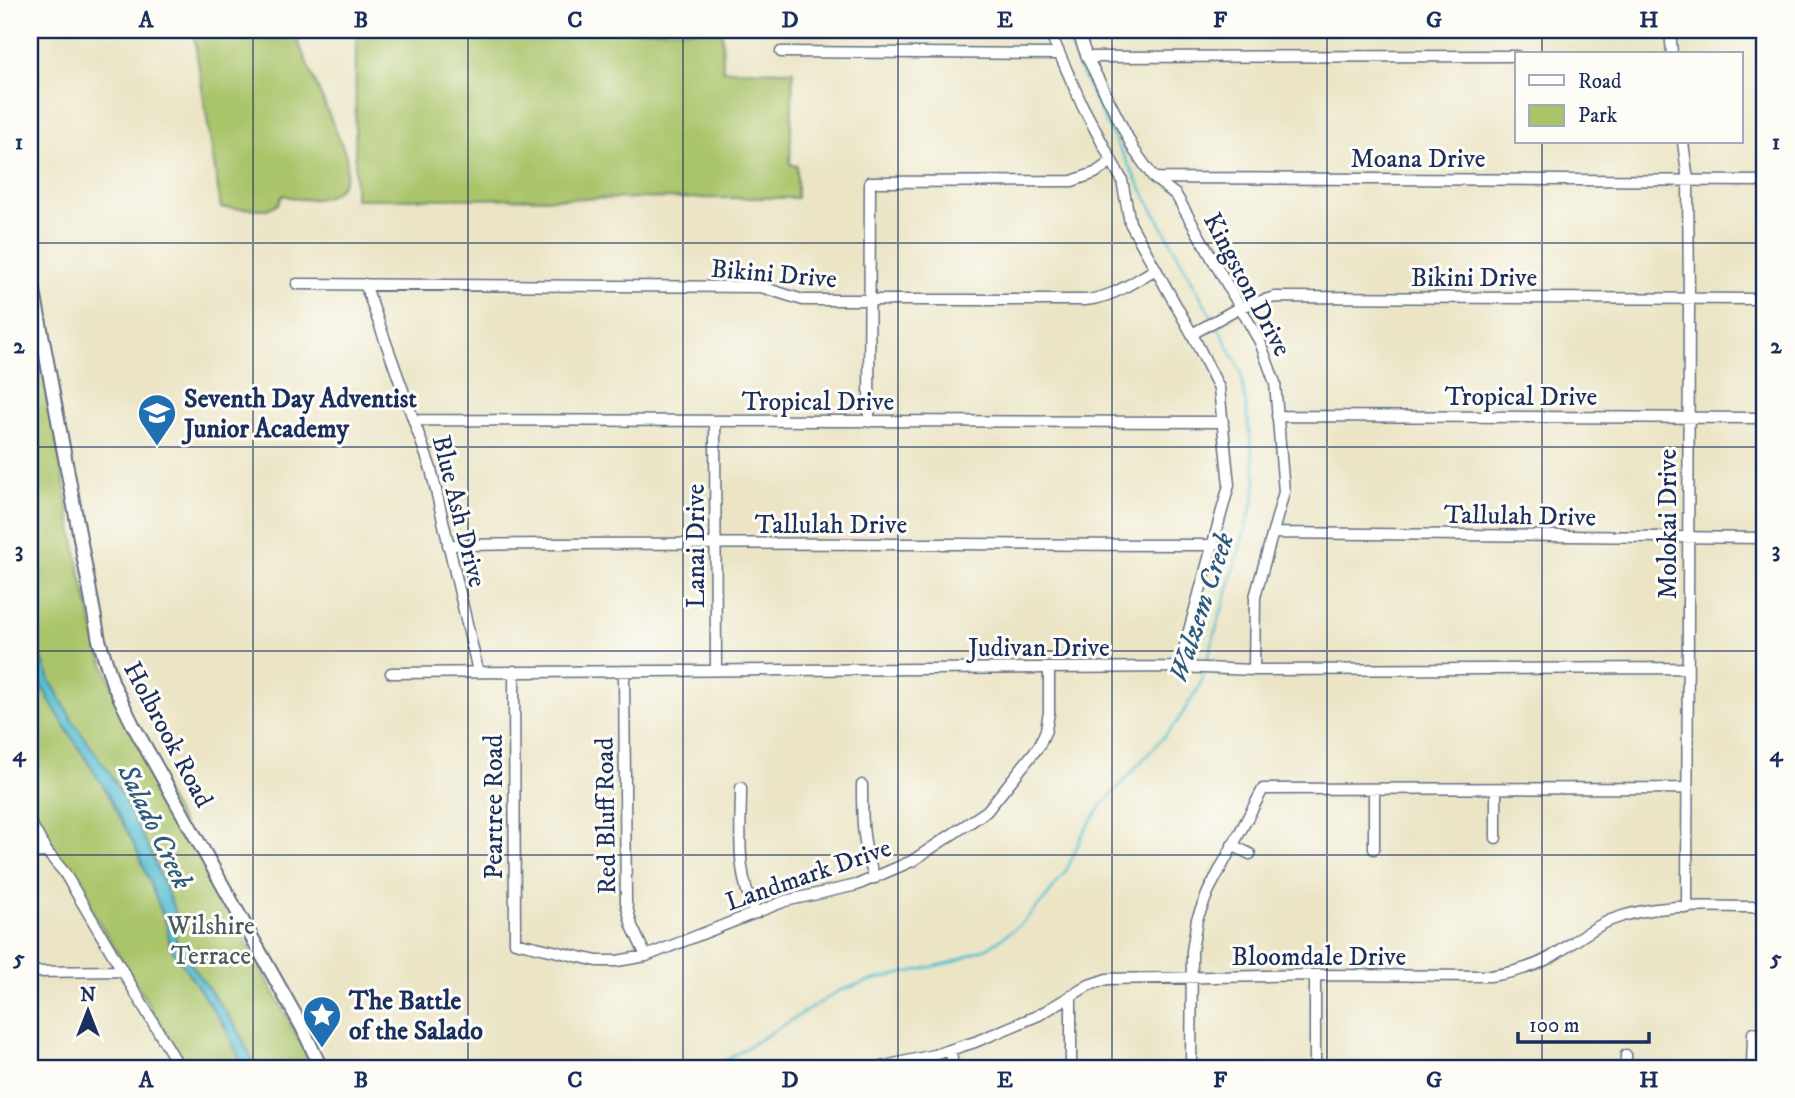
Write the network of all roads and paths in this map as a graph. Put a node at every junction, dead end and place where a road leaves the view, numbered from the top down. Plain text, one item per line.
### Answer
1 (1049, 30) edge
2 (1077, 30) edge
3 (1670, 30) edge
4 (781, 52) dead end
5 (1672, 52) edge
6 (1059, 54) junction
7 (1515, 56) edge
8 (1087, 57) junction
9 (1683, 144) edge
10 (1112, 161) junction
11 (1154, 178) junction
12 (1688, 181) junction
13 (1765, 181) edge
14 (1156, 269) junction
15 (30, 270) edge
16 (297, 284) dead end
17 (365, 285) junction
18 (1689, 299) junction
19 (1765, 299) edge
20 (869, 301) junction
21 (1241, 307) junction
22 (1192, 334) junction
23 (1277, 416) junction
24 (1688, 417) junction
25 (1765, 418) edge
26 (414, 420) junction
27 (715, 421) junction
28 (869, 422) junction
29 (1223, 422) junction
30 (1274, 533) junction
31 (1688, 537) junction
32 (1765, 538) edge
33 (448, 545) junction
34 (716, 545) junction
35 (1214, 545) junction
36 (1049, 667) junction
37 (1179, 667) junction
38 (1687, 668) junction
39 (716, 670) junction
40 (1254, 670) junction
41 (478, 671) junction
42 (514, 671) junction
43 (624, 671) junction
44 (391, 673) dead end
45 (862, 785) dead end
46 (741, 788) dead end
47 (1687, 788) junction
48 (1374, 789) junction
49 (1496, 789) junction
50 (30, 822) edge
51 (1496, 838) dead end
52 (1233, 845) junction
53 (1374, 849) dead end
54 (30, 852) edge
55 (47, 852) junction
56 (1250, 854) dead end
57 (875, 878) junction
58 (1765, 907) edge
59 (1687, 908) junction
60 (756, 913) junction
61 (515, 942) joint
62 (646, 956) junction
63 (121, 971) junction
64 (30, 972) edge
65 (1315, 975) junction
66 (1192, 977) junction
67 (1071, 995) junction
68 (1753, 1033) dead end
69 (950, 1050) junction
70 (1626, 1055) dead end
71 (180, 1068) edge
72 (321, 1068) edge
73 (876, 1068) edge
74 (953, 1068) edge
75 (1071, 1068) edge
76 (1191, 1068) edge
77 (1315, 1068) edge
78 (1626, 1068) edge
79 (1752, 1068) edge

1 - 6 street
2 - 8 street, Kingston Drive
3 - 5 street
4 - 6 street
6 - 10 street
7 - 8 street
8 - 11 street, Kingston Drive
9 - 12 street, Molokai Drive
10 - 14 street
10 - 20 street
11 - 12 street, Moana Drive
11 - 21 street, Kingston Drive
12 - 13 street, Moana Drive
12 - 18 street, Molokai Drive
14 - 20 street, Bikini Drive
14 - 22 street
15 - 72 street, Holbrook Road
16 - 17 street, Bikini Drive
17 - 20 street, Bikini Drive
17 - 26 street, Blue Ash Drive
18 - 19 street, Bikini Drive
18 - 21 street, Bikini Drive
18 - 24 street, Molokai Drive
20 - 28 street
21 - 22 street, Bikini Drive
21 - 23 street, Kingston Drive
22 - 29 street
23 - 24 street, Tropical Drive
23 - 30 street, Kingston Drive
24 - 25 street, Tropical Drive
24 - 31 street, Molokai Drive
26 - 27 street, Tropical Drive
26 - 33 street, Blue Ash Drive
27 - 28 street, Tropical Drive
27 - 34 street, Lanai Drive
28 - 29 street, Tropical Drive
29 - 35 street
30 - 31 street, Tallulah Drive
30 - 40 street, Kingston Drive
31 - 32 street, Tallulah Drive
31 - 38 street, Molokai Drive
33 - 34 street, Tallulah Drive
33 - 41 street, Blue Ash Drive
34 - 35 street, Tallulah Drive
34 - 39 street, Lanai Drive
35 - 37 street
36 - 37 street, Judivan Drive
36 - 39 street, Judivan Drive
36 - 57 street, Landmark Drive
37 - 40 street, Judivan Drive
38 - 40 street, Judivan Drive
38 - 47 street, Molokai Drive
39 - 43 street, Judivan Drive
41 - 42 street, Judivan Drive
41 - 44 street, Judivan Drive
42 - 43 street, Judivan Drive
42 - 61 street, Peartree Road
43 - 62 street, Red Bluff Road
45 - 57 street
46 - 60 street
47 - 49 street
47 - 59 street, Molokai Drive
48 - 49 street
48 - 52 street
48 - 53 street
49 - 51 street
50 - 55 street
52 - 56 street
52 - 66 street
54 - 55 street
55 - 63 street
57 - 60 street, Landmark Drive
58 - 59 street, Bloomdale Drive
59 - 65 street, Bloomdale Drive
60 - 62 street, Landmark Drive
61 - 62 street, Landmark Drive
63 - 64 street
63 - 71 street
65 - 66 street, Bloomdale Drive
65 - 77 street
66 - 67 street, Bloomdale Drive
66 - 76 street
67 - 69 street, Bloomdale Drive
67 - 75 street
68 - 79 street
69 - 73 street, Bloomdale Drive
69 - 74 street
70 - 78 street

